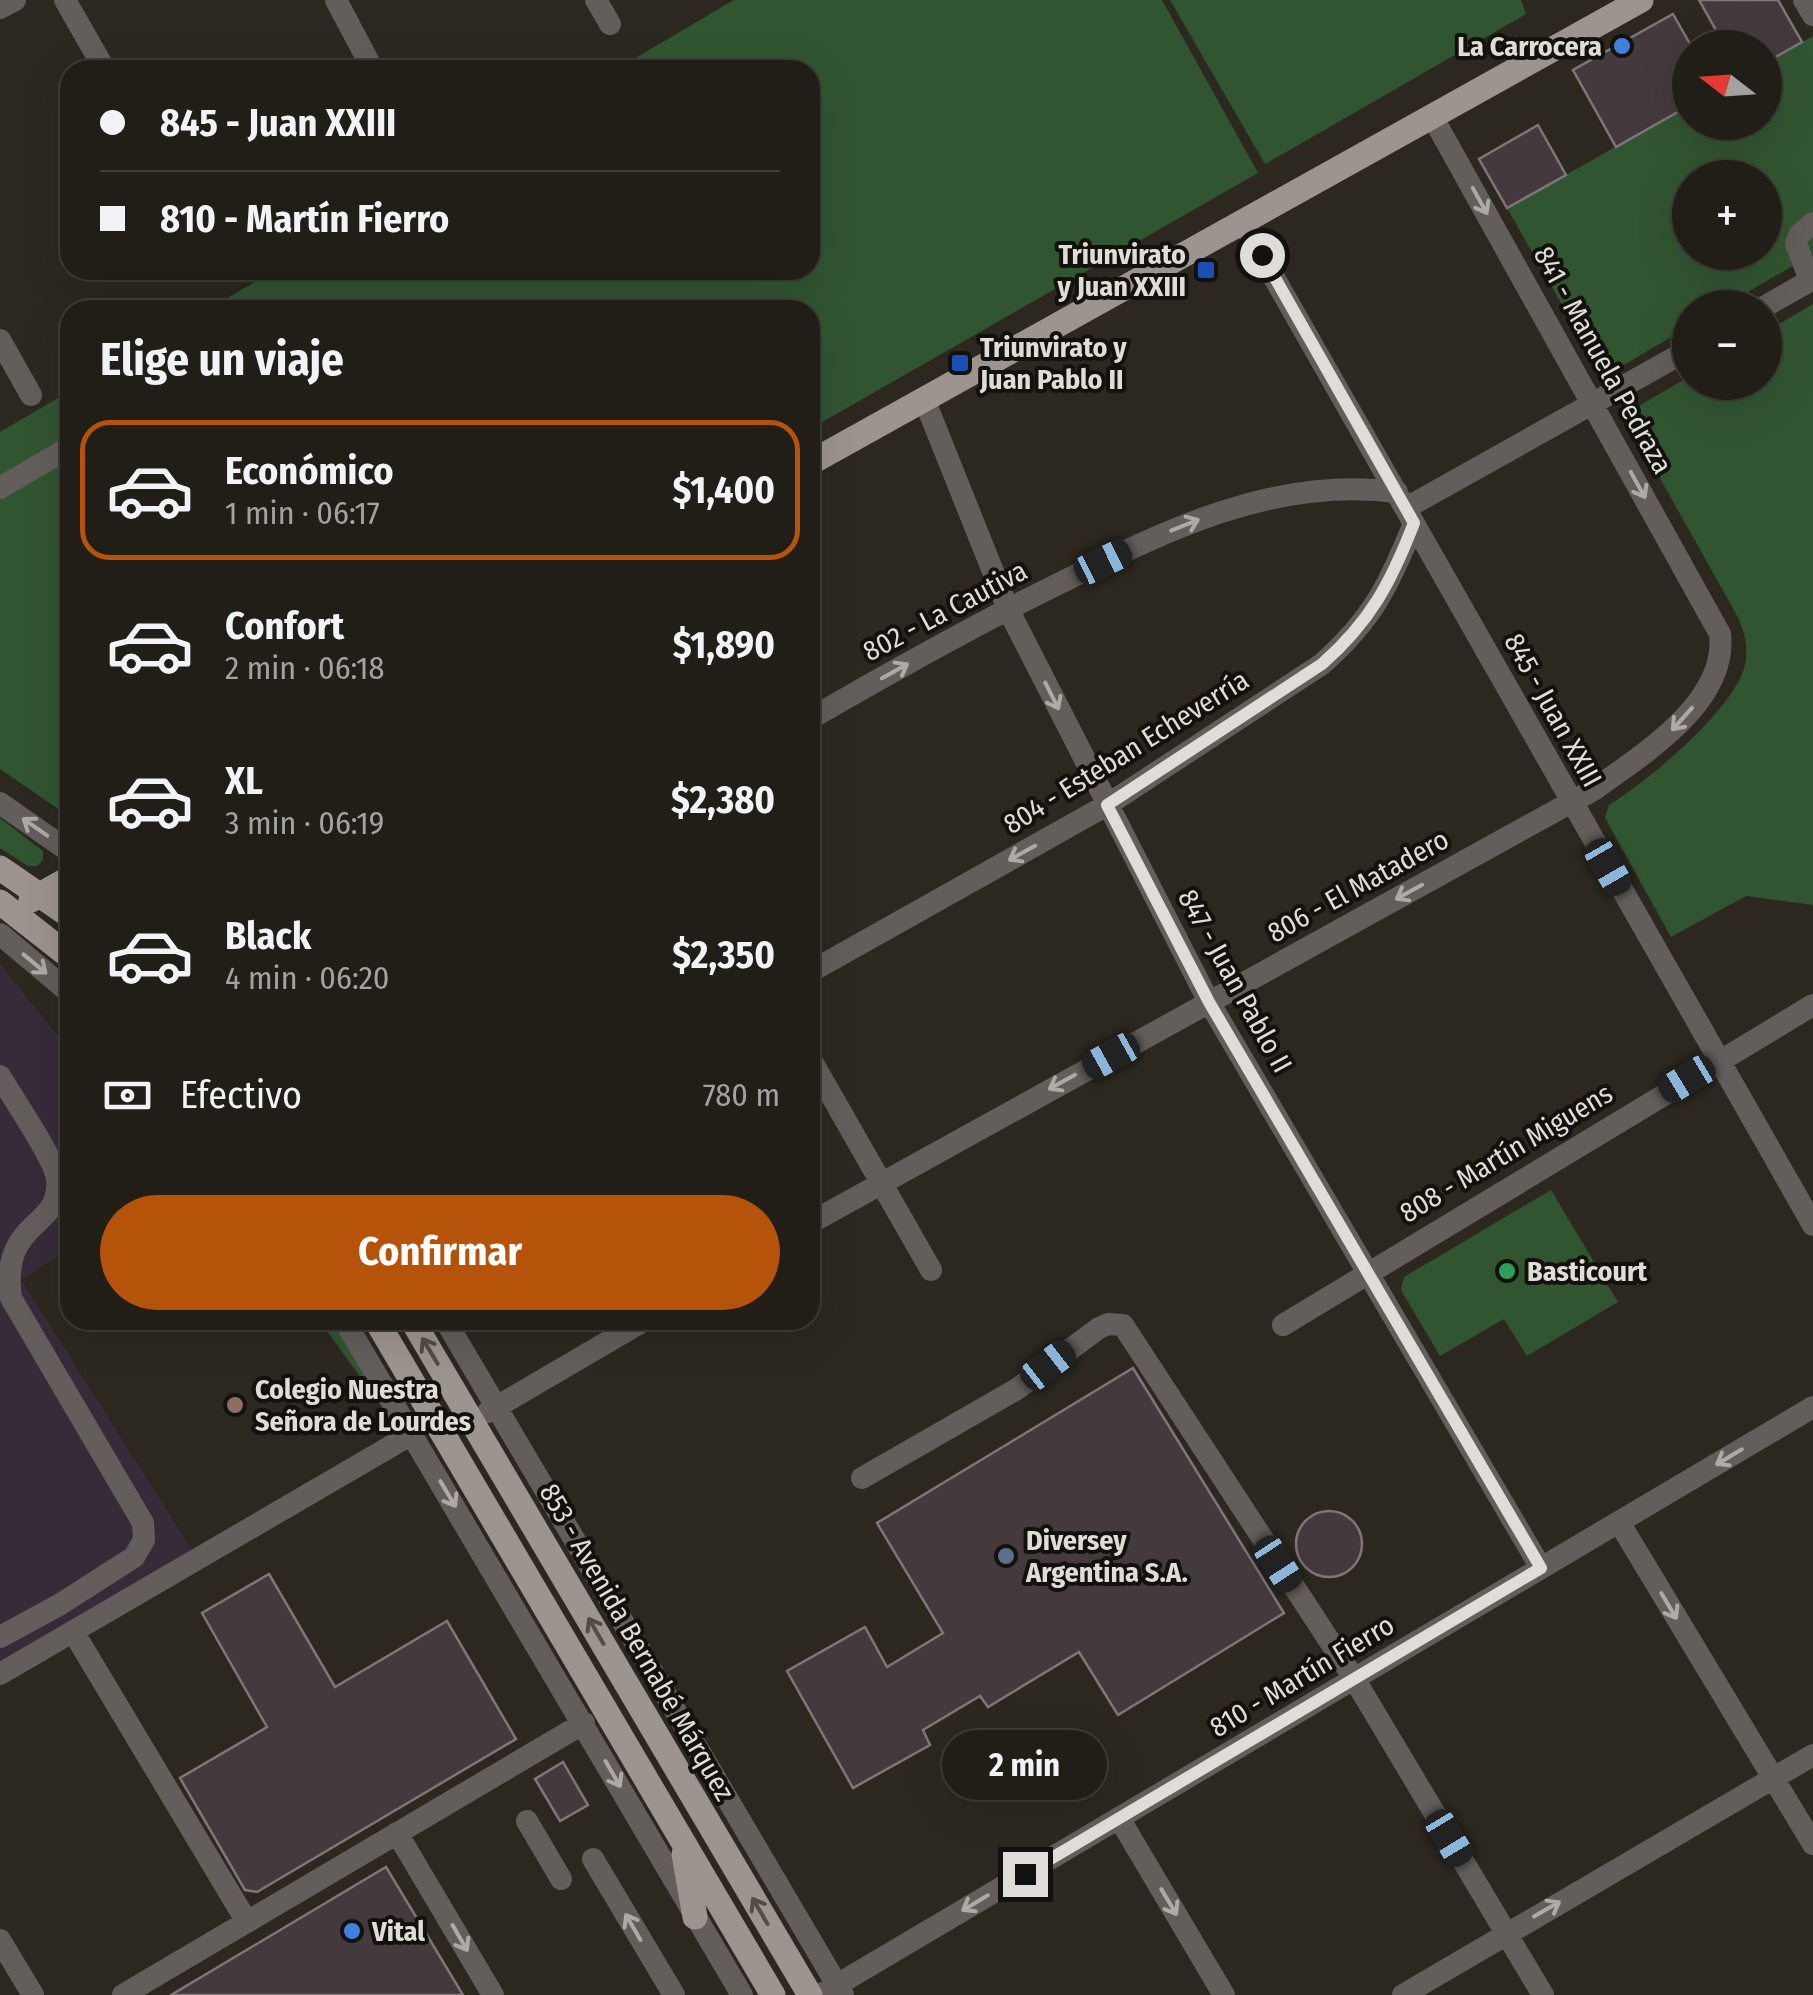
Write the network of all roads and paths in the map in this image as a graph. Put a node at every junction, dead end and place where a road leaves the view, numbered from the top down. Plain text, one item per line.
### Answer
1 (15, 0) edge
2 (65, 0) edge
3 (336, 0) edge
4 (596, 0) edge
5 (1641, 0) edge
6 (1804, 0) edge
7 (0, 8) edge
8 (1813, 15) edge
9 (610, 24) dead end
10 (99, 60) edge
11 (368, 60) edge
12 (1432, 116) junction
13 (1243, 223) junction
14 (1813, 223) edge
15 (1812, 280) edge
16 (1782, 297) edge
17 (0, 340) edge
18 (1672, 358) edge
19 (30, 395) dead end
20 (924, 399) junction
21 (1594, 403) junction
22 (60, 453) edge
23 (820, 457) edge
24 (0, 488) edge
25 (1405, 508) junction
26 (1008, 609) junction
27 (1720, 634) joint
28 (820, 713) edge
29 (0, 803) edge
30 (1570, 803) junction
31 (1107, 805) junction
32 (60, 845) edge
33 (0, 868) edge
34 (60, 884) edge
35 (41, 894) junction
36 (60, 908) edge
37 (4, 910) edge
38 (0, 934) edge
39 (60, 950) edge
40 (820, 966) edge
41 (60, 985) edge
42 (1209, 1002) junction
43 (1813, 1005) edge
44 (1719, 1060) junction
45 (820, 1075) edge
46 (0, 1076) edge
47 (881, 1182) junction
48 (820, 1217) edge
49 (1813, 1225) edge
50 (931, 1270) dead end
51 (1368, 1271) junction
52 (1283, 1325) dead end
53 (350, 1330) edge
54 (382, 1330) edge
55 (418, 1330) edge
56 (451, 1330) edge
57 (628, 1330) edge
58 (498, 1406) junction
59 (1813, 1407) edge
60 (472, 1420) junction
61 (412, 1434) junction
62 (862, 1478) dead end
63 (1619, 1522) junction
64 (1541, 1568) junction
65 (74, 1633) junction
66 (0, 1637) edge
67 (0, 1674) edge
68 (1356, 1680) junction
69 (584, 1723) junction
70 (1813, 1755) edge
71 (1774, 1778) junction
72 (1119, 1818) junction
73 (527, 1820) dead end
74 (397, 1833) junction
75 (681, 1839) junction
76 (1813, 1844) edge
77 (593, 1859) dead end
78 (561, 1879) dead end
79 (695, 1917) junction
80 (247, 1922) junction
81 (1505, 1933) junction
82 (0, 1940) edge
83 (834, 1992) edge
84 (33, 1995) edge
85 (123, 1995) edge
86 (493, 1995) edge
87 (674, 1995) edge
88 (742, 1995) edge
89 (773, 1995) edge
90 (810, 1995) edge
91 (1224, 1995) edge
92 (1403, 1995) edge
93 (1543, 1995) edge

1 - 7 street
2 - 10 street
3 - 11 street
4 - 9 street
5 - 12 main road
6 - 8 street
12 - 13 main road
12 -> 21 street, 841 - Manuela Pedraza
13 - 20 main road
13 - 25 street, 845 - Juan XXIII
14 - 15 street
15 - 16 street
17 - 19 street
18 - 21 street
20 - 23 main road
20 - 26 street, 847 - Juan Pablo II
21 - 25 street
21 -> 27 street, 841 - Manuela Pedraza
22 - 24 street
26 -> 25 street, 802 - La Cautiva
25 - 30 street, 845 - Juan XXIII
25 - 31 street, 804 - Esteban Echeverría
28 -> 26 street, 802 - La Cautiva
26 -> 31 street, 847 - Juan Pablo II
27 -> 30 street, 806 - El Matadero
32 -> 29 street
30 -> 42 street, 806 - El Matadero
30 - 44 street, 845 - Juan XXIII
31 -> 40 street, 804 - Esteban Echeverría
31 - 42 street, 847 - Juan Pablo II
33 - 35 main road
34 - 35 main road
35 - 36 main road
35 - 37 main road
37 - 39 main road
38 -> 41 street
42 -> 47 street, 806 - El Matadero
42 - 51 street, 847 - Juan Pablo II
43 - 44 street, 808 - Martín Miguens
44 - 49 street, 845 - Juan XXIII
44 - 51 street, 808 - Martín Miguens
45 - 47 street
46 - 66 street
47 - 48 street, 806 - El Matadero
47 - 50 street
51 - 52 street, 808 - Martín Miguens
51 - 64 street, 847 - Juan Pablo II
53 - 61 street
54 - 75 main road
60 -> 55 main road, 853 - Avenida Bernabé Márquez
56 - 58 street, 853 - Avenida Bernabé Márquez
57 - 58 street
58 - 60 street
58 - 83 street, 853 - Avenida Bernabé Márquez
59 -> 63 street, 810 - Martín Fierro
90 -> 60 main road, 853 - Avenida Bernabé Márquez
61 - 65 street
61 -> 69 street
62 - 68 street
63 - 64 street, 810 - Martín Fierro
63 -> 71 street
64 - 68 street, 810 - Martín Fierro
65 - 67 street
65 - 80 street
68 - 72 street, 810 - Martín Fierro
68 - 81 street
69 - 74 street
69 -> 79 street
70 - 71 street
71 - 76 street
81 -> 71 street
72 -> 83 street, 810 - Martín Fierro
72 -> 91 street
73 - 78 street
74 - 80 street
74 -> 86 street
75 - 79 main road
75 - 89 main road
87 -> 77 street
79 - 88 street
80 - 85 street
81 - 92 street
81 - 93 street
82 - 84 street

